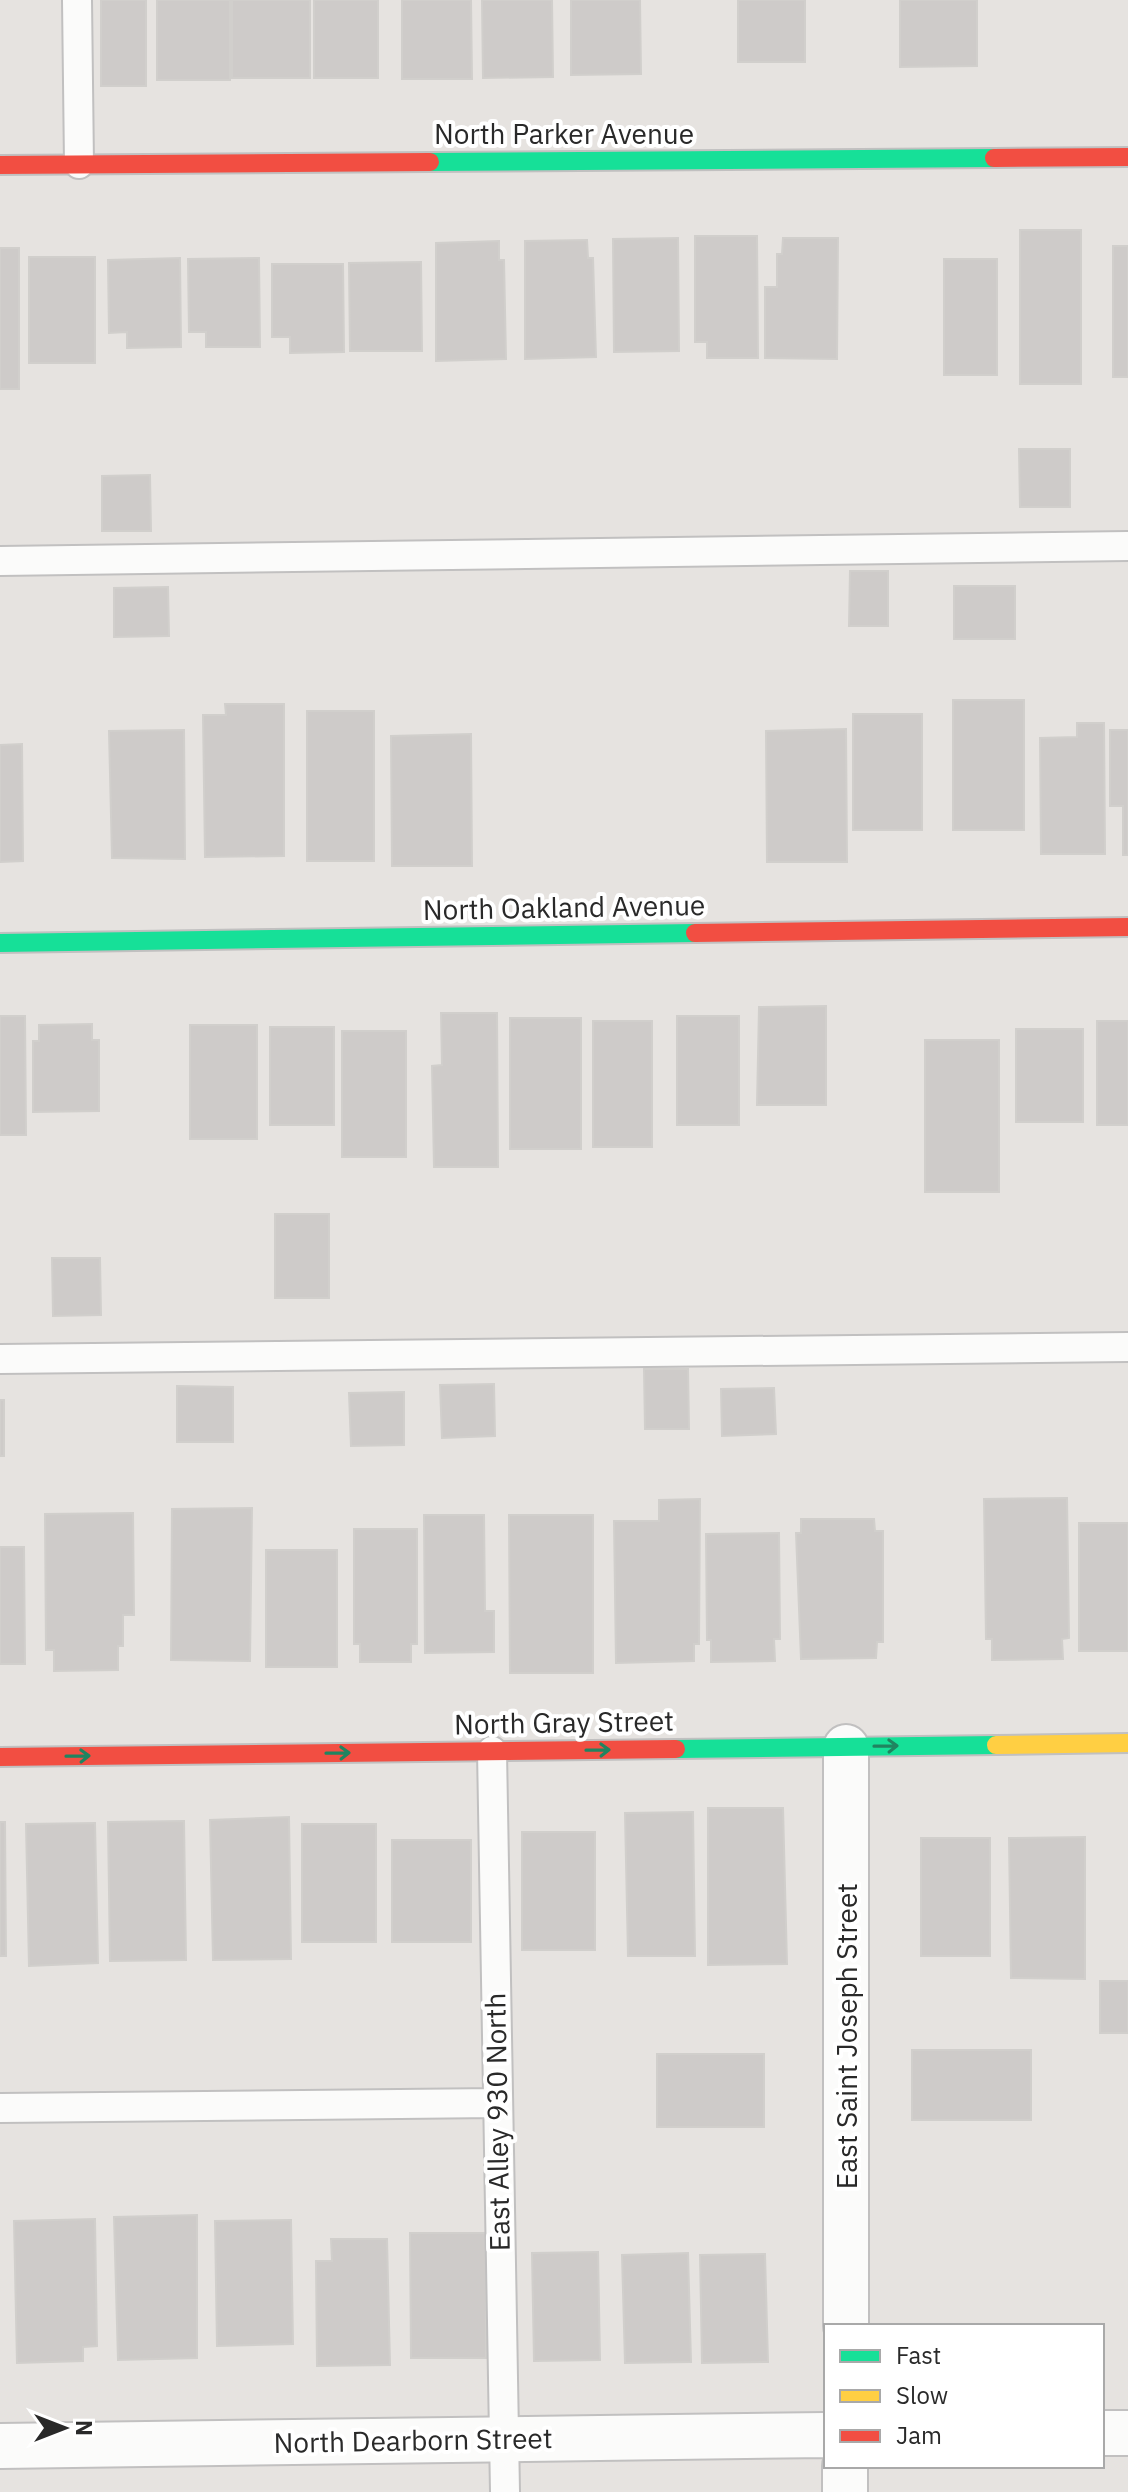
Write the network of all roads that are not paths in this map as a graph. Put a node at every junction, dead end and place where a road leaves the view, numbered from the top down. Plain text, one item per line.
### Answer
1 (77, 0) edge
2 (1128, 157) edge
3 (79, 164) junction
4 (0, 165) edge
5 (1128, 546) edge
6 (0, 561) edge
7 (1128, 927) edge
8 (0, 943) edge
9 (1128, 1347) edge
10 (0, 1359) edge
11 (1128, 1743) edge
12 (846, 1747) junction
13 (492, 1751) junction
14 (0, 1757) edge
15 (496, 2103) junction
16 (0, 2108) edge
17 (846, 2324) edge
18 (1104, 2433) edge
19 (1128, 2433) edge
20 (824, 2435) edge
21 (504, 2439) junction
22 (0, 2446) edge
23 (845, 2468) edge
24 (505, 2492) edge
25 (845, 2492) edge

1 - 3 lane
2 - 3 street, North Parker Avenue
3 - 4 street, North Parker Avenue
5 - 6 lane
7 - 8 street, North Oakland Avenue
9 - 10 lane
12 -> 11 street, North Gray Street
13 -> 12 street, North Gray Street
12 - 17 street, East Saint Joseph Street
14 -> 13 street, North Gray Street
13 - 15 lane, East Alley 930 North
15 - 16 lane
15 - 21 lane, East Alley 930 North
18 - 19 street
20 - 21 street, North Dearborn Street
21 - 22 street, North Dearborn Street
21 - 24 lane, East Alley 930 North
23 - 25 street

